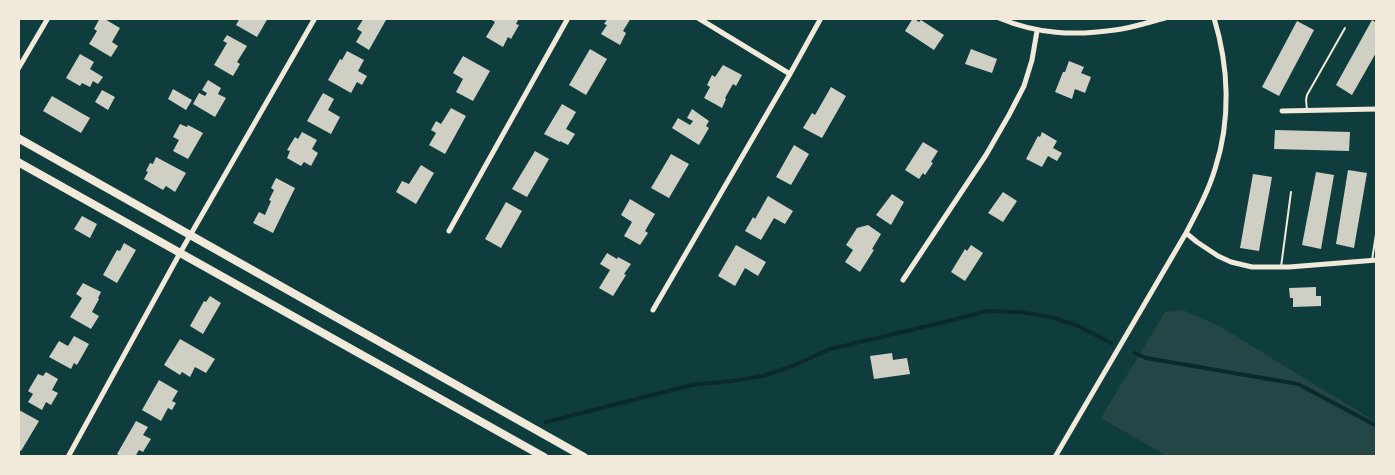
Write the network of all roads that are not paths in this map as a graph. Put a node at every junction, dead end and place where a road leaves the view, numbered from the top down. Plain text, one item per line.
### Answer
1 (48, 18) edge
2 (315, 18) edge
3 (568, 18) edge
4 (698, 18) edge
5 (821, 18) edge
6 (999, 18) edge
7 (1165, 18) edge
8 (1214, 18) edge
9 (1345, 28) dead end
10 (1037, 31) junction
11 (18, 69) edge
12 (790, 74) junction
13 (1377, 109) edge
14 (1307, 110) junction
15 (1282, 111) dead end
16 (18, 138) edge
17 (18, 162) edge
18 (1291, 192) dead end
19 (1377, 228) edge
20 (449, 231) dead end
21 (1186, 233) junction
22 (190, 235) junction
23 (180, 253) junction
24 (1374, 260) edge
25 (1281, 267) junction
26 (903, 280) dead end
27 (653, 310) dead end
28 (69, 457) edge
29 (544, 457) edge
30 (584, 457) edge
31 (1054, 457) edge

1 - 11 street
2 - 22 street
3 - 20 street
4 - 12 street
5 - 12 street
6 - 10 street
7 - 10 street
8 - 21 street
9 - 14 lane
10 - 26 street
12 - 27 street
13 - 14 street
14 - 15 street
16 - 22 main road
17 - 23 main road
18 - 25 lane
19 - 24 lane
21 - 25 street
21 - 31 street
22 - 23 street
22 - 30 main road
23 - 28 street
23 - 29 main road
24 - 25 street

